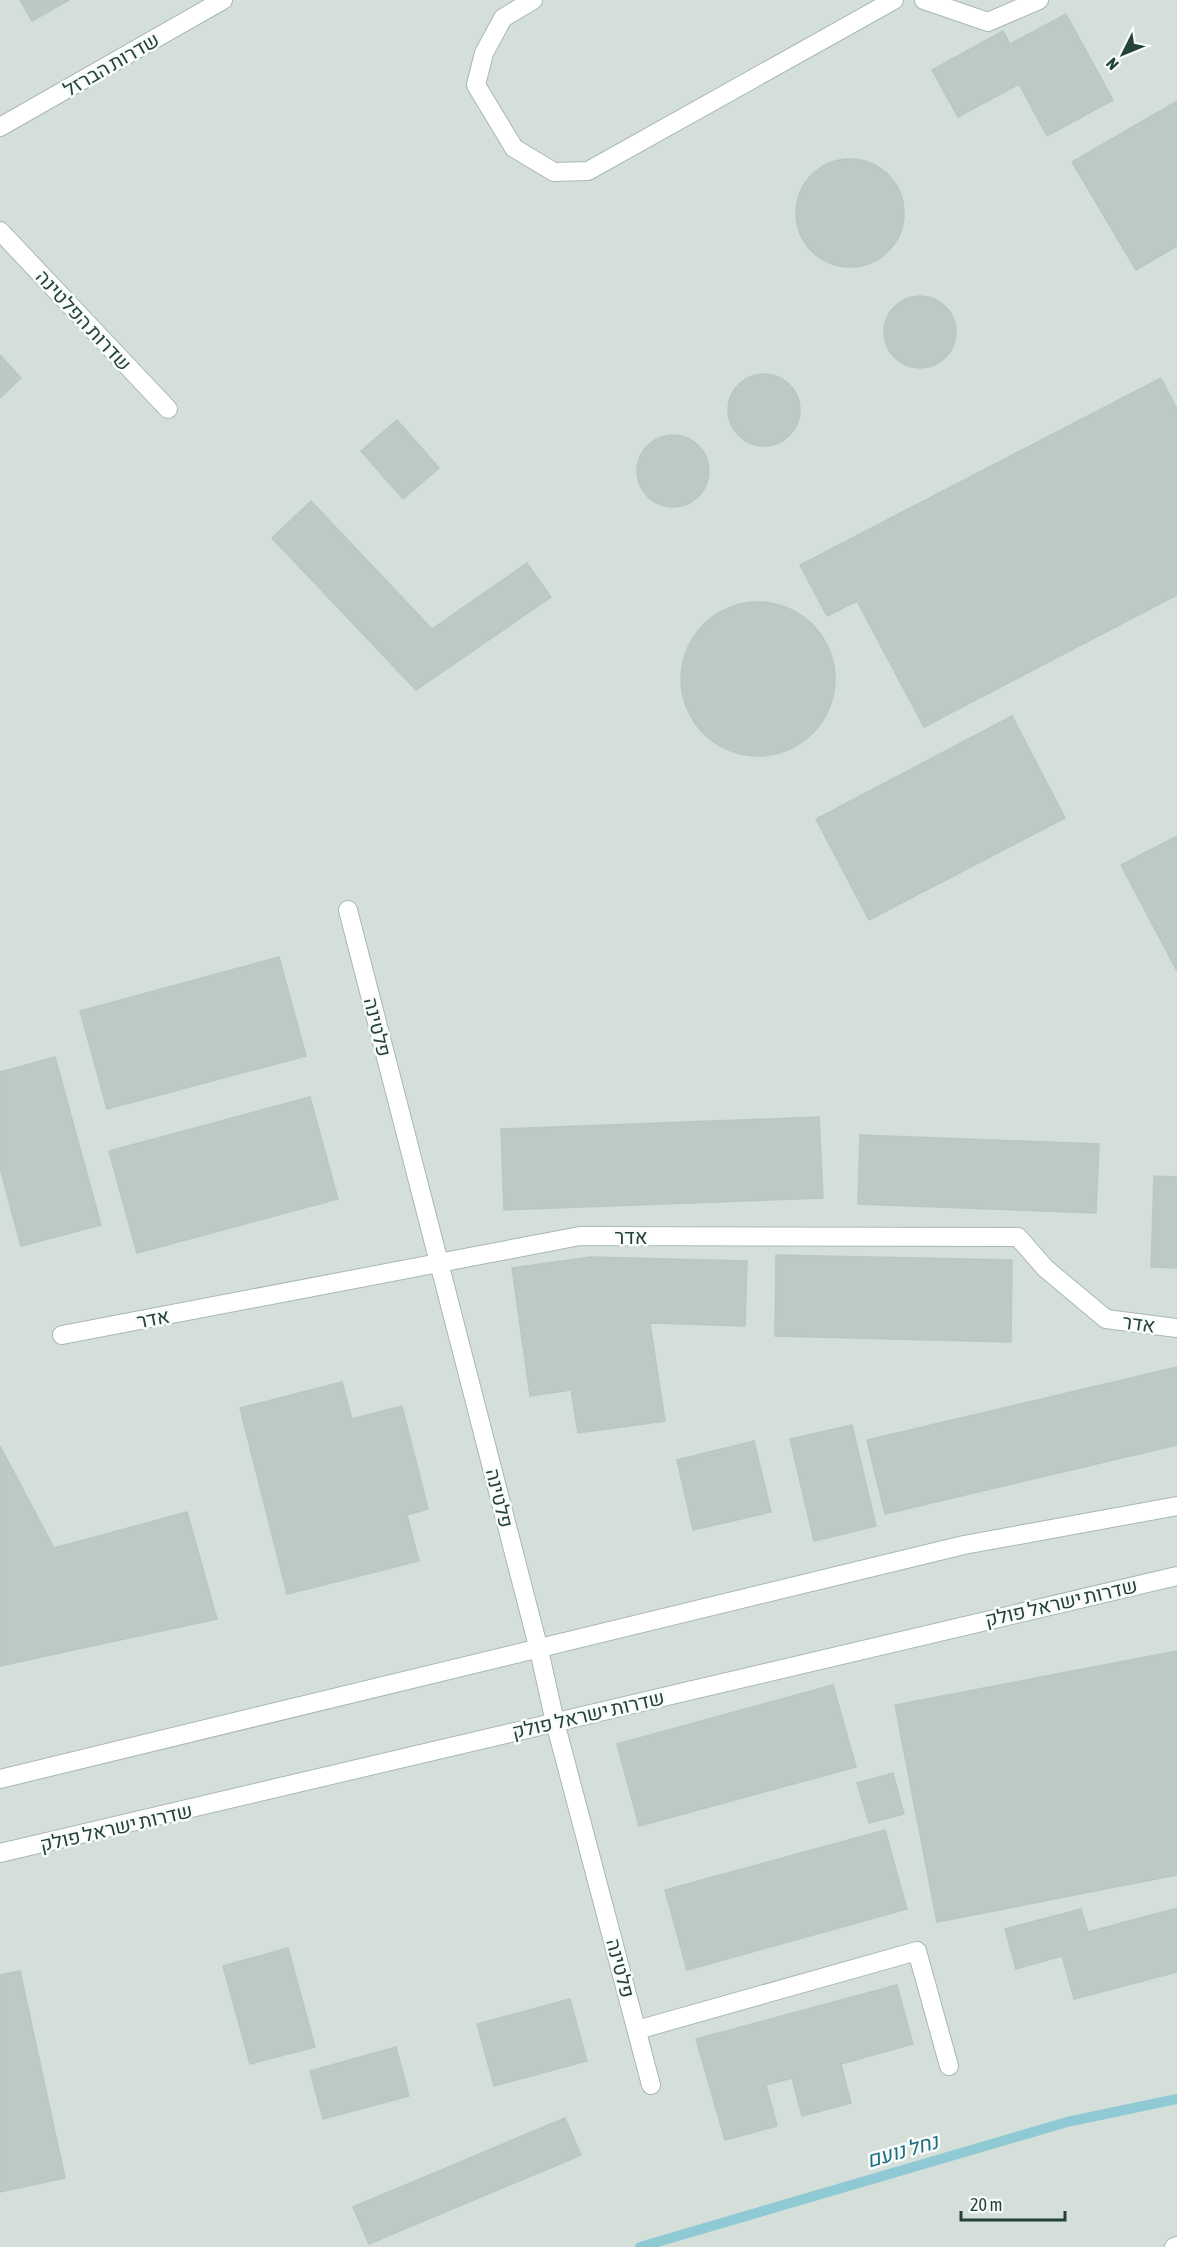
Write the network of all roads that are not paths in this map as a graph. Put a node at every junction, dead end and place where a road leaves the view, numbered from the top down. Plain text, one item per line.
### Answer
1 (223, 0) edge
2 (533, 0) edge
3 (894, 0) edge
4 (924, 0) edge
5 (1039, 0) edge
6 (0, 127) edge
7 (0, 231) edge
8 (168, 408) dead end
9 (348, 910) dead end
10 (440, 1264) junction
11 (1177, 1328) edge
12 (62, 1335) dead end
13 (1177, 1506) edge
14 (1177, 1576) edge
15 (539, 1650) junction
16 (555, 1722) junction
17 (0, 1779) edge
18 (0, 1853) edge
19 (637, 2030) junction
20 (949, 2066) dead end
21 (651, 2085) dead end

1 - 6 street, שדרות הברזל
2 - 3 street
4 - 5 street
7 - 8 street, שדרות הפלטינה
9 - 10 street, פלטינה
10 - 11 street, אדר
10 - 12 street, אדר
10 - 15 street, פלטינה
13 - 15 street
14 - 16 street, שדרות ישראל פולק
15 - 16 street, פלטינה
15 - 17 street
16 - 18 street, שדרות ישראל פולק
16 - 19 street, פלטינה
19 - 20 street
19 - 21 street, פלטינה

